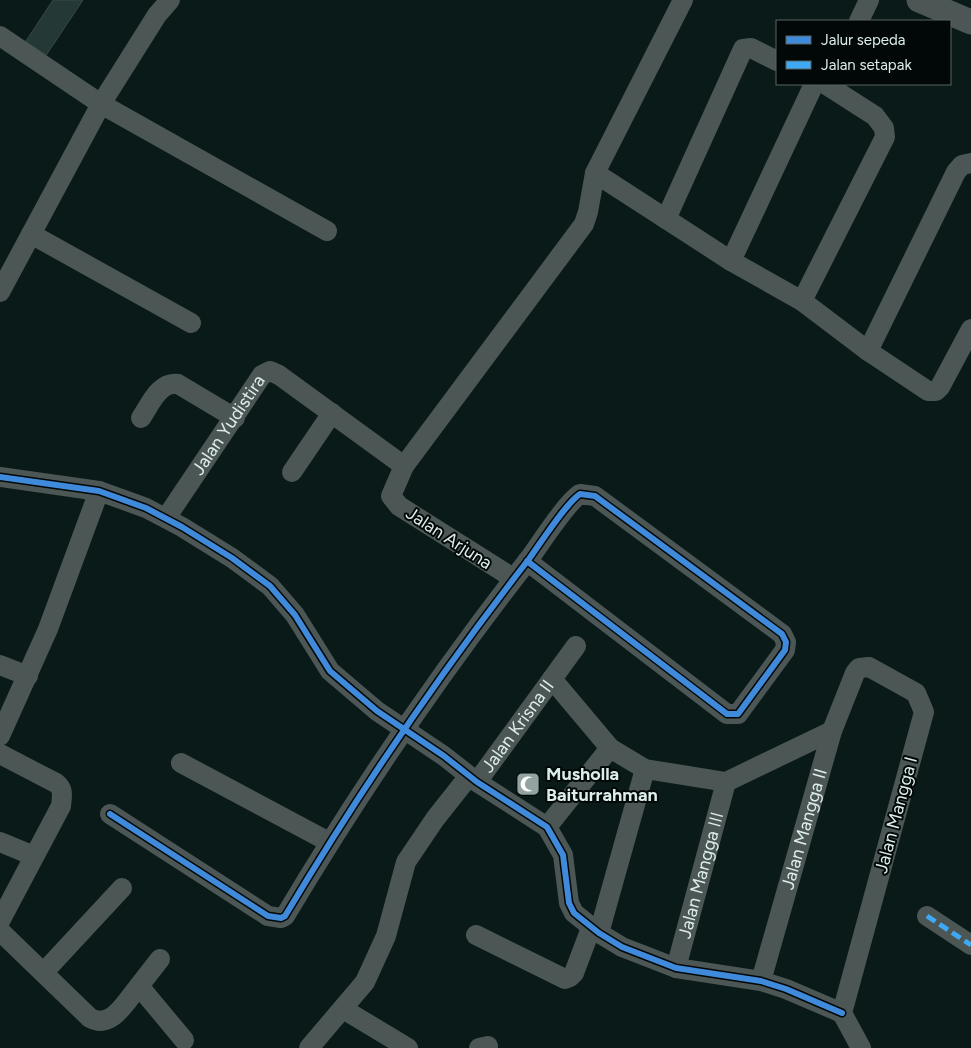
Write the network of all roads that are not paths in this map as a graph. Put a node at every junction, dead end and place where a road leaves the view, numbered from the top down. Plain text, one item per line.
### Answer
1 (170, 0) edge
2 (683, 0) edge
3 (869, 0) edge
4 (919, 0) edge
5 (859, 20) edge
6 (971, 22) edge
7 (0, 36) edge
8 (776, 60) edge
9 (823, 85) edge
10 (826, 85) edge
11 (101, 104) junction
12 (971, 163) edge
13 (595, 173) junction
14 (666, 219) junction
15 (327, 231) dead end
16 (31, 234) junction
17 (731, 261) junction
18 (0, 292) edge
19 (802, 301) junction
20 (191, 323) dead end
21 (971, 329) edge
22 (868, 351) junction
23 (332, 414) junction
24 (141, 418) dead end
25 (235, 418) junction
26 (404, 466) junction
27 (292, 472) dead end
28 (0, 477) edge
29 (99, 491) junction
30 (166, 518) junction
31 (527, 561) junction
32 (512, 578) junction
33 (576, 646) dead end
34 (0, 665) edge
35 (28, 676) junction
36 (552, 679) junction
37 (852, 679) joint
38 (404, 730) junction
39 (832, 731) junction
40 (0, 736) edge
41 (610, 748) junction
42 (0, 754) edge
43 (181, 763) dead end
44 (645, 769) junction
45 (473, 779) junction
46 (726, 782) junction
47 (110, 814) dead end
48 (547, 827) junction
49 (0, 842) edge
50 (330, 842) junction
51 (34, 856) junction
52 (122, 888) dead end
53 (926, 916) dead end
54 (0, 920) edge
55 (0, 931) edge
56 (595, 931) junction
57 (476, 935) dead end
58 (971, 945) edge
59 (160, 959) dead end
60 (676, 968) junction
61 (44, 972) junction
62 (760, 981) junction
63 (139, 986) junction
64 (342, 1009) junction
65 (842, 1013) junction
66 (184, 1040) dead end
67 (309, 1048) edge
68 (408, 1048) edge
69 (861, 1048) edge

1 - 11 street
2 - 13 street, Jalan Arjuna
3 - 5 street
4 - 6 street
7 - 11 street
8 - 14 street
9 - 17 street
10 - 19 street
11 - 15 street
11 - 16 street
12 - 22 street
13 - 14 street
13 - 26 street, Jalan Arjuna
14 - 17 street
16 - 18 street
16 - 20 street
17 - 19 street
19 - 22 street
21 - 22 street
23 - 25 street, Jalan Yudistira
23 - 26 street, Jalan Yudistira
23 - 27 street
24 - 25 street
25 - 30 street, Jalan Yudistira
26 - 32 street, Jalan Arjuna
28 - 29 street
29 - 30 street
29 - 35 street
30 - 38 street
31 - 31 street
31 - 32 street
32 - 38 street
33 - 36 street
34 - 35 street
35 - 40 street
36 - 41 street, Jalan Krisna II
36 - 45 street, Jalan Krisna II
37 - 39 street, Jalan Mangga II
37 - 65 street, Jalan Mangga I
38 - 45 street
38 - 50 street
39 - 46 street
39 - 62 street, Jalan Mangga II
41 - 44 street, Jalan Krisna II
41 - 48 street
42 - 51 street
43 - 50 street
44 - 46 street
44 - 56 street
45 - 48 street
45 - 64 street, Jalan Krisna II
46 - 60 street, Jalan Mangga III
47 - 50 street
48 - 56 street
49 - 51 street
51 - 54 street
52 - 61 street
53 - 58 street
55 - 61 street
56 - 57 street
56 - 60 street
59 - 63 street
60 - 62 street
61 - 63 street
62 - 65 street
63 - 66 street
64 - 67 street, Jalan Krisna II
64 - 68 street
65 - 69 street

